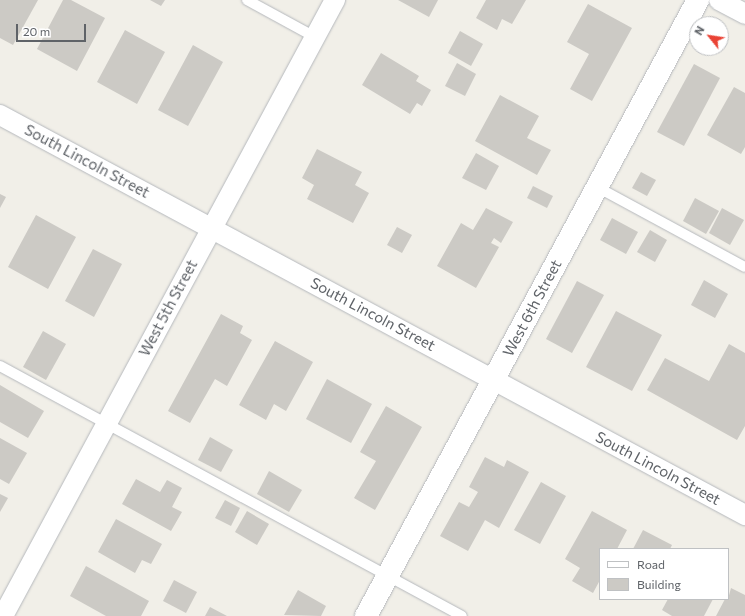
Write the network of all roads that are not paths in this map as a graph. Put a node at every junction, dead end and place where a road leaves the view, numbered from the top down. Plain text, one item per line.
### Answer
1 (247, 0) edge
2 (335, 0) edge
3 (698, 0) edge
4 (719, 0) edge
5 (745, 14) edge
6 (315, 36) junction
7 (0, 115) edge
8 (597, 186) junction
9 (212, 228) junction
10 (745, 267) edge
11 (0, 366) edge
12 (494, 379) junction
13 (106, 423) junction
14 (745, 515) edge
15 (388, 576) junction
16 (1, 616) edge
17 (366, 616) edge
18 (462, 616) edge

1 - 6 lane
2 - 6 street, West 5th Street
3 - 8 street, West 6th Street
4 - 5 street
6 - 9 street, West 5th Street
7 - 9 street, South Lincoln Street
8 - 10 lane
8 - 12 street, West 6th Street
9 - 12 street, South Lincoln Street
9 - 13 street, West 5th Street
11 - 13 lane
12 - 14 street, South Lincoln Street
12 - 15 street, West 6th Street
13 - 15 lane
13 - 16 street, West 5th Street
15 - 17 street, West 6th Street
15 - 18 lane

